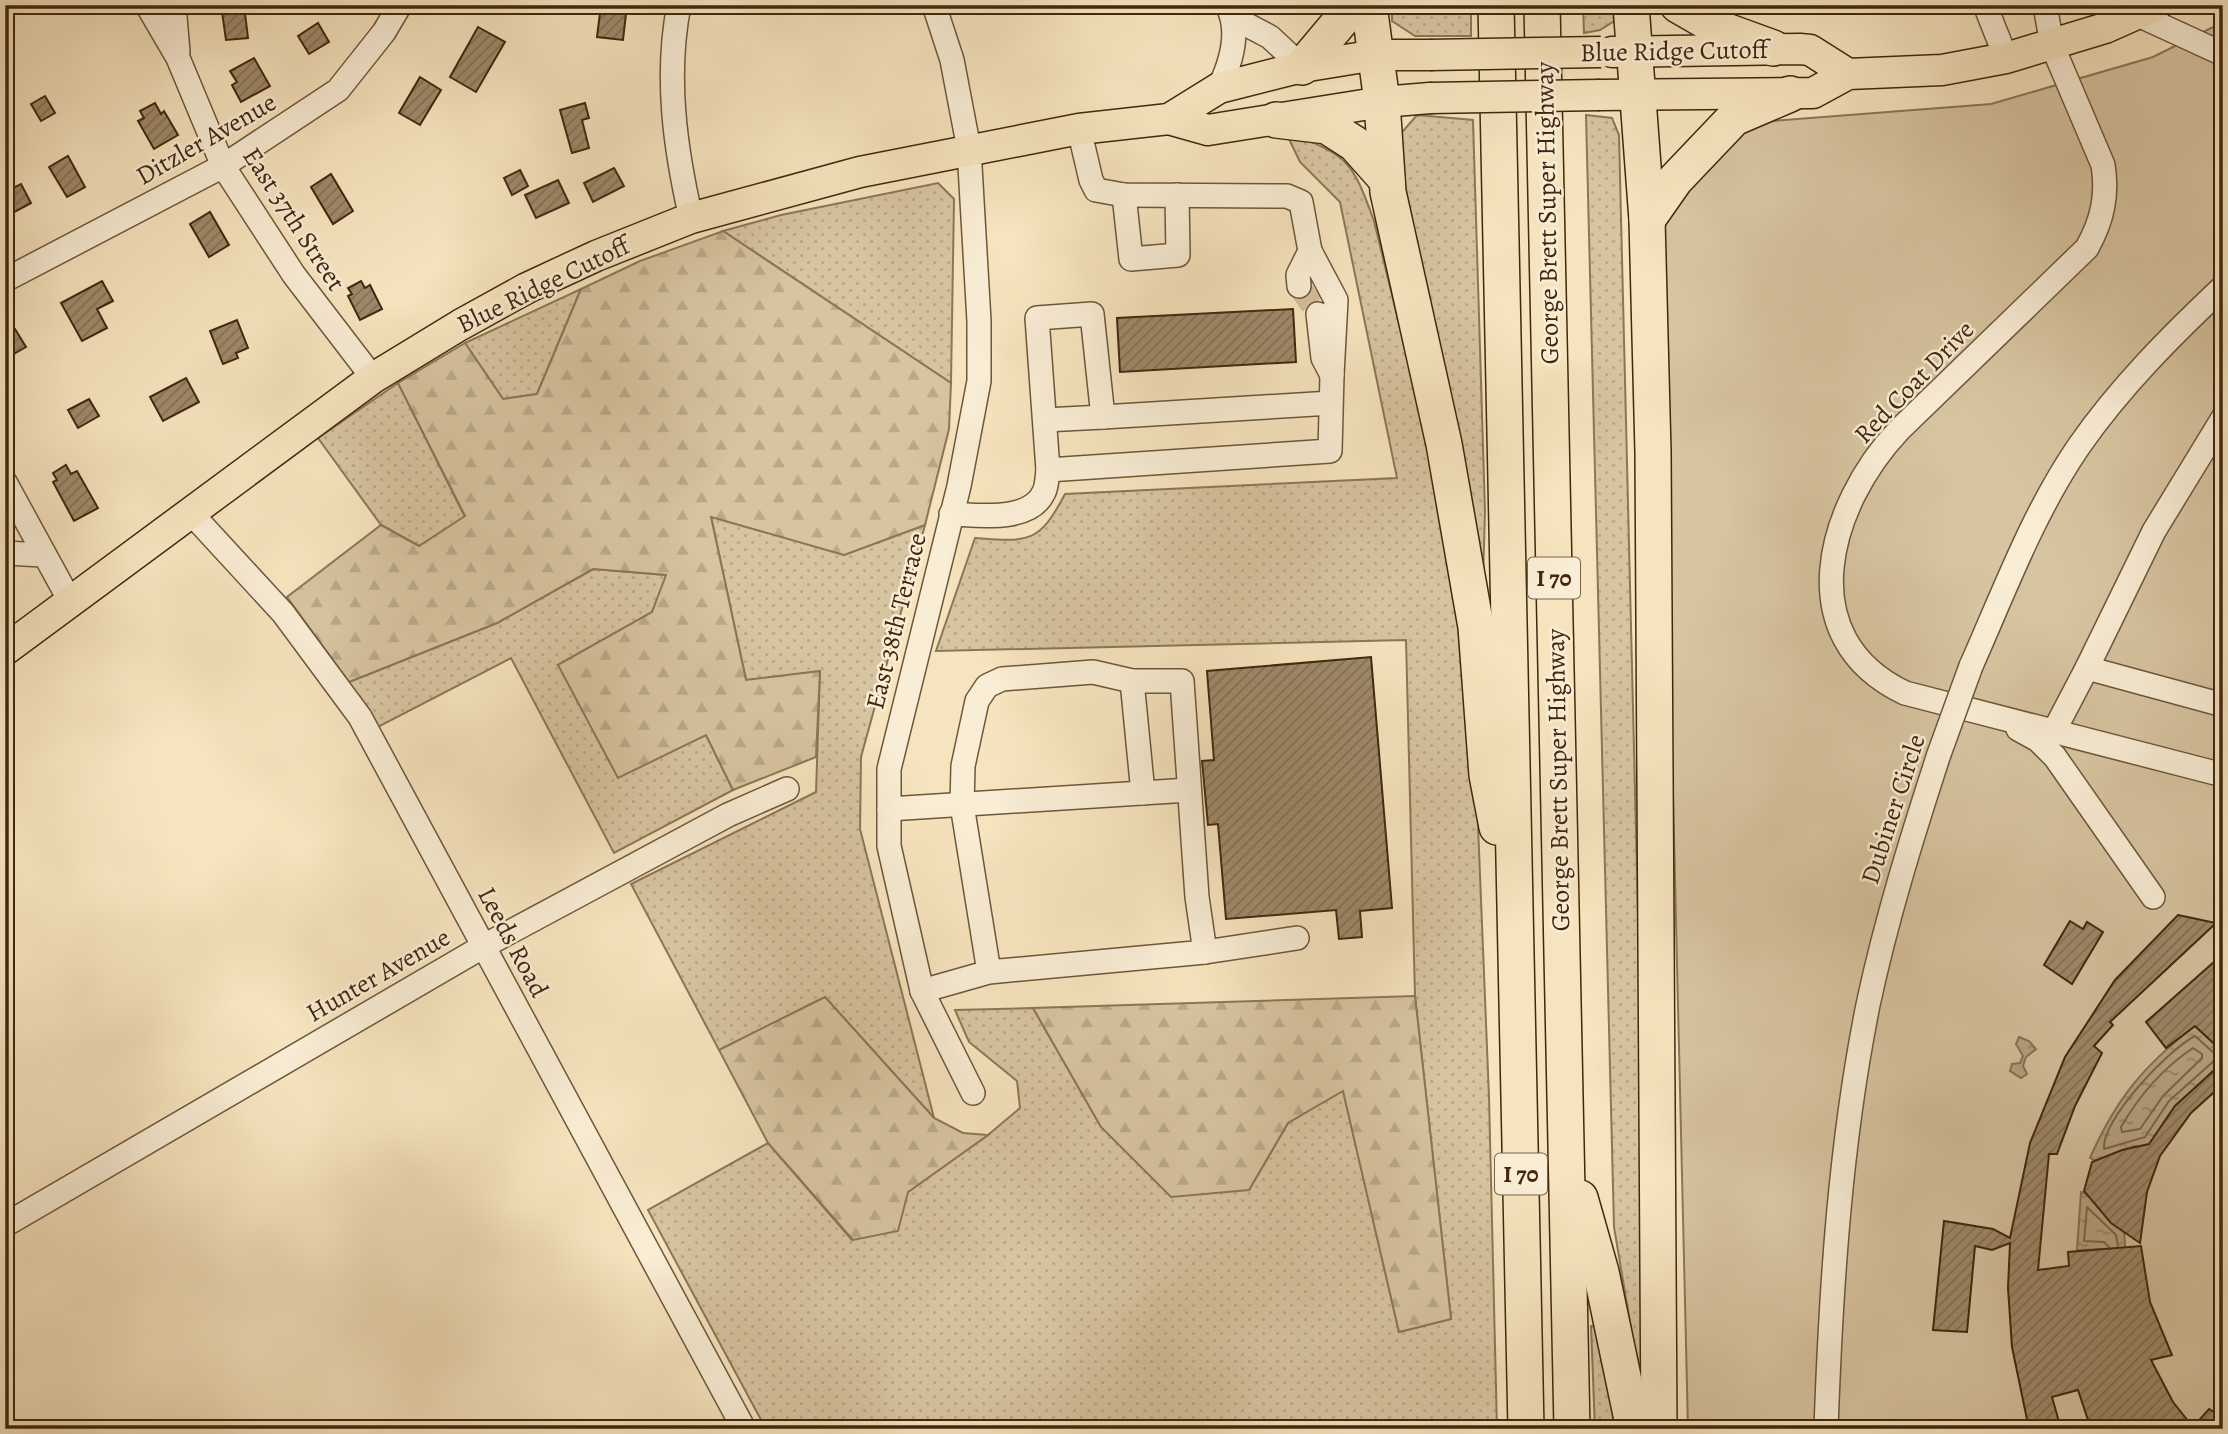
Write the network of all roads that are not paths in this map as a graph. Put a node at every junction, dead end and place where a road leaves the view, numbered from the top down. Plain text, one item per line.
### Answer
1 (147, 5) edge
2 (174, 5) edge
3 (400, 5) edge
4 (678, 5) edge
5 (934, 5) edge
6 (1354, 5) edge
7 (1369, 5) edge
8 (1496, 5) edge
9 (1542, 5) edge
10 (1631, 5) edge
11 (1678, 5) edge
12 (1985, 5) edge
13 (2045, 5) edge
14 (2146, 10) edge
15 (1230, 12) edge
16 (2052, 45) junction
17 (1773, 48) junction
18 (1617, 52) junction
19 (2223, 54) edge
20 (1376, 55) junction
21 (178, 58) junction
22 (2006, 58) junction
23 (1302, 67) junction
24 (1848, 74) junction
25 (1219, 88) junction
26 (1790, 93) junction
27 (1636, 97) junction
28 (1381, 102) junction
29 (1169, 119) junction
30 (1276, 120) junction
31 (1079, 129) junction
32 (969, 149) junction
33 (223, 166) junction
34 (1387, 180) junction
35 (1124, 195) junction
36 (1177, 195) junction
37 (691, 218) junction
38 (1647, 220) junction
39 (1310, 251) junction
40 (5, 280) edge
41 (1299, 286) dead end
42 (2223, 287) edge
43 (1318, 314) tunnel mouth
44 (1332, 375) junction
45 (373, 378) junction
46 (1331, 403) junction
47 (1103, 417) junction
48 (2223, 418) edge
49 (1045, 420) junction
50 (1048, 470) junction
51 (5, 482) edge
52 (190, 512) junction
53 (951, 514) junction
54 (5, 553) edge
55 (43, 555) junction
56 (69, 601) junction
57 (5, 650) edge
58 (2087, 668) junction
59 (1132, 681) junction
60 (2223, 705) edge
61 (1993, 716) junction
62 (2054, 731) junction
63 (2223, 775) edge
64 (787, 789) dead end
65 (1189, 790) junction
66 (1143, 793) junction
67 (962, 805) junction
68 (889, 809) junction
69 (2153, 897) dead end
70 (1515, 920) junction
71 (1297, 938) dead end
72 (484, 946) junction
73 (1205, 951) junction
74 (989, 972) junction
75 (922, 991) junction
76 (973, 1093) dead end
77 (1566, 1151) junction
78 (5, 1225) edge
79 (744, 1429) edge
80 (1526, 1429) edge
81 (1573, 1429) edge
82 (1634, 1429) edge
83 (1659, 1429) edge
84 (1826, 1429) edge

1 - 21 street, East 37th Street
2 - 21 street
3 - 33 street, Ditzler Avenue
4 - 37 street
5 - 32 street, East 38th Terrace
6 - 23 highway
7 - 20 highway
8 - 70 highway, George Brett Super Highway / I 70
9 - 77 highway, George Brett Super Highway / I 70
10 - 18 highway
11 - 17 highway
12 - 22 street
13 - 16 street, Red Coat Drive
14 - 16 main road, Blue Ridge Cutoff
14 - 19 street
15 - 23 street
15 - 25 street
16 - 22 main road, Blue Ridge Cutoff
16 - 61 street, Red Coat Drive
17 - 18 main road, Blue Ridge Cutoff
17 - 24 main road, Blue Ridge Cutoff
18 - 20 main road, Blue Ridge Cutoff, bridge
18 - 27 highway
20 - 23 main road, Blue Ridge Cutoff
20 - 28 highway
21 - 33 street, East 37th Street
22 - 24 main road, Blue Ridge Cutoff
23 - 25 main road, Blue Ridge Cutoff
24 - 26 main road, Blue Ridge Cutoff
25 - 29 main road, Blue Ridge Cutoff
26 - 27 main road, Blue Ridge Cutoff
26 - 38 highway
27 - 28 main road, Blue Ridge Cutoff, bridge
27 - 38 highway
28 - 30 main road, Blue Ridge Cutoff
28 - 34 highway
29 - 30 main road, Blue Ridge Cutoff
29 - 31 main road, Blue Ridge Cutoff
30 - 34 highway
31 - 32 main road, Blue Ridge Cutoff
31 - 35 street
32 - 37 main road, Blue Ridge Cutoff
32 - 53 street, East 38th Terrace
33 - 40 street, Ditzler Avenue
33 - 45 street, East 37th Street
34 - 70 highway
35 - 36 street
35 - 36 street
36 - 39 street
37 - 45 main road, Blue Ridge Cutoff
38 - 83 highway
39 - 41 street
39 - 44 street
42 - 84 street, Dubiner Circle, bridge
43 - 44 street
44 - 46 street
45 - 52 main road, Blue Ridge Cutoff
46 - 47 street
46 - 50 street
47 - 49 street
47 - 49 street
48 - 58 street
49 - 50 street
50 - 53 street
51 - 55 street
52 - 56 main road, Blue Ridge Cutoff
52 - 72 street, Leeds Road
53 - 68 street, East 38th Terrace
54 - 55 street
55 - 56 street
56 - 57 main road, Blue Ridge Cutoff
58 - 60 street
58 - 62 street
59 - 65 street
59 - 66 street
59 - 67 street
61 - 62 street, Red Coat Drive
61 - 69 street
62 - 63 street, Red Coat Drive
64 - 72 street, Hunter Avenue
65 - 66 street
65 - 73 street
66 - 67 street
67 - 68 street
67 - 74 street
68 - 75 street, East 38th Terrace
70 - 80 highway, George Brett Super Highway / I 70
71 - 73 street
72 - 78 street, Hunter Avenue
72 - 79 street, Leeds Road
73 - 74 street
74 - 75 street
75 - 76 street, East 38th Terrace
77 - 81 highway, George Brett Super Highway / I 70
77 - 82 highway

